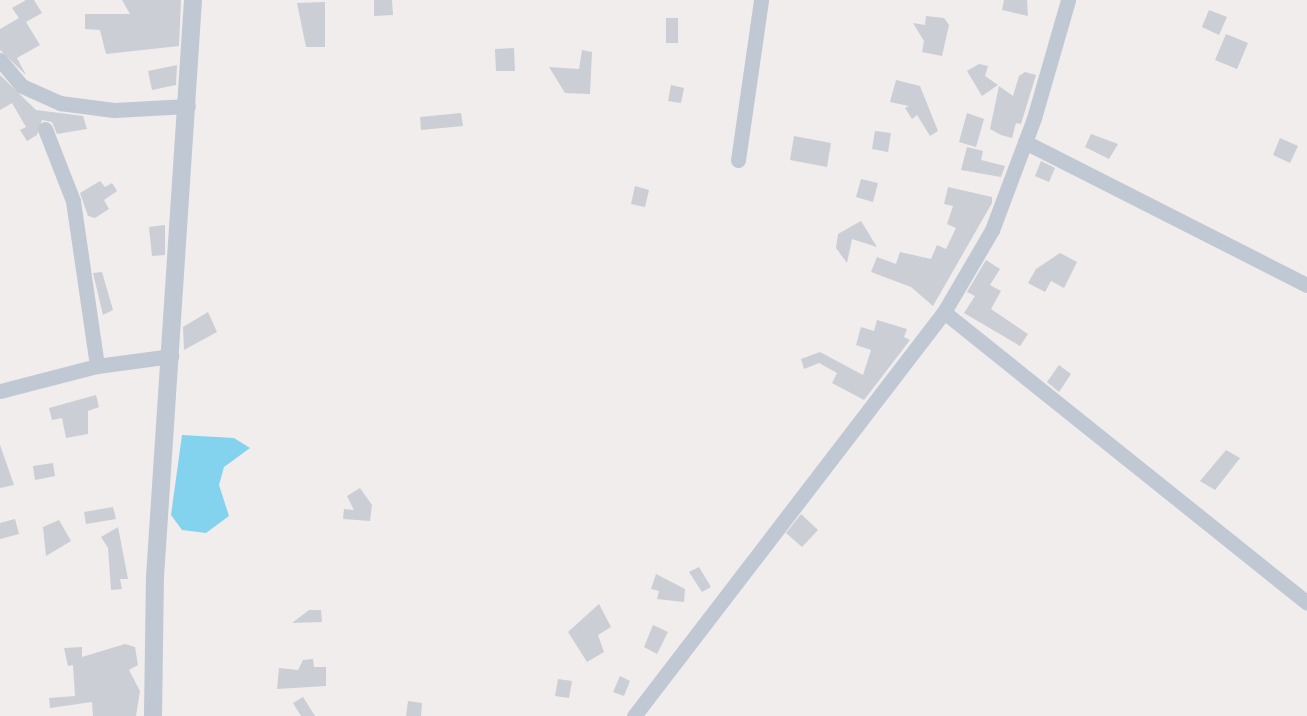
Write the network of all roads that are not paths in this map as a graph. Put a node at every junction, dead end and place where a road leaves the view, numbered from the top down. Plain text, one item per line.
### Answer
1 (193, 0) edge
2 (761, 0) edge
3 (1068, 0) edge
4 (0, 60) edge
5 (188, 106) junction
6 (45, 129) dead end
7 (1025, 142) junction
8 (738, 160) dead end
9 (1307, 285) edge
10 (944, 312) junction
11 (171, 356) junction
12 (97, 366) junction
13 (0, 391) edge
14 (1307, 603) edge
15 (153, 716) edge
16 (634, 716) edge

1 - 5 street
2 - 8 street
3 - 7 street
4 - 5 street
5 - 11 street
6 - 12 street
7 - 9 street
7 - 10 street
10 - 14 street
10 - 16 street
11 - 12 street
11 - 15 street
12 - 13 street

